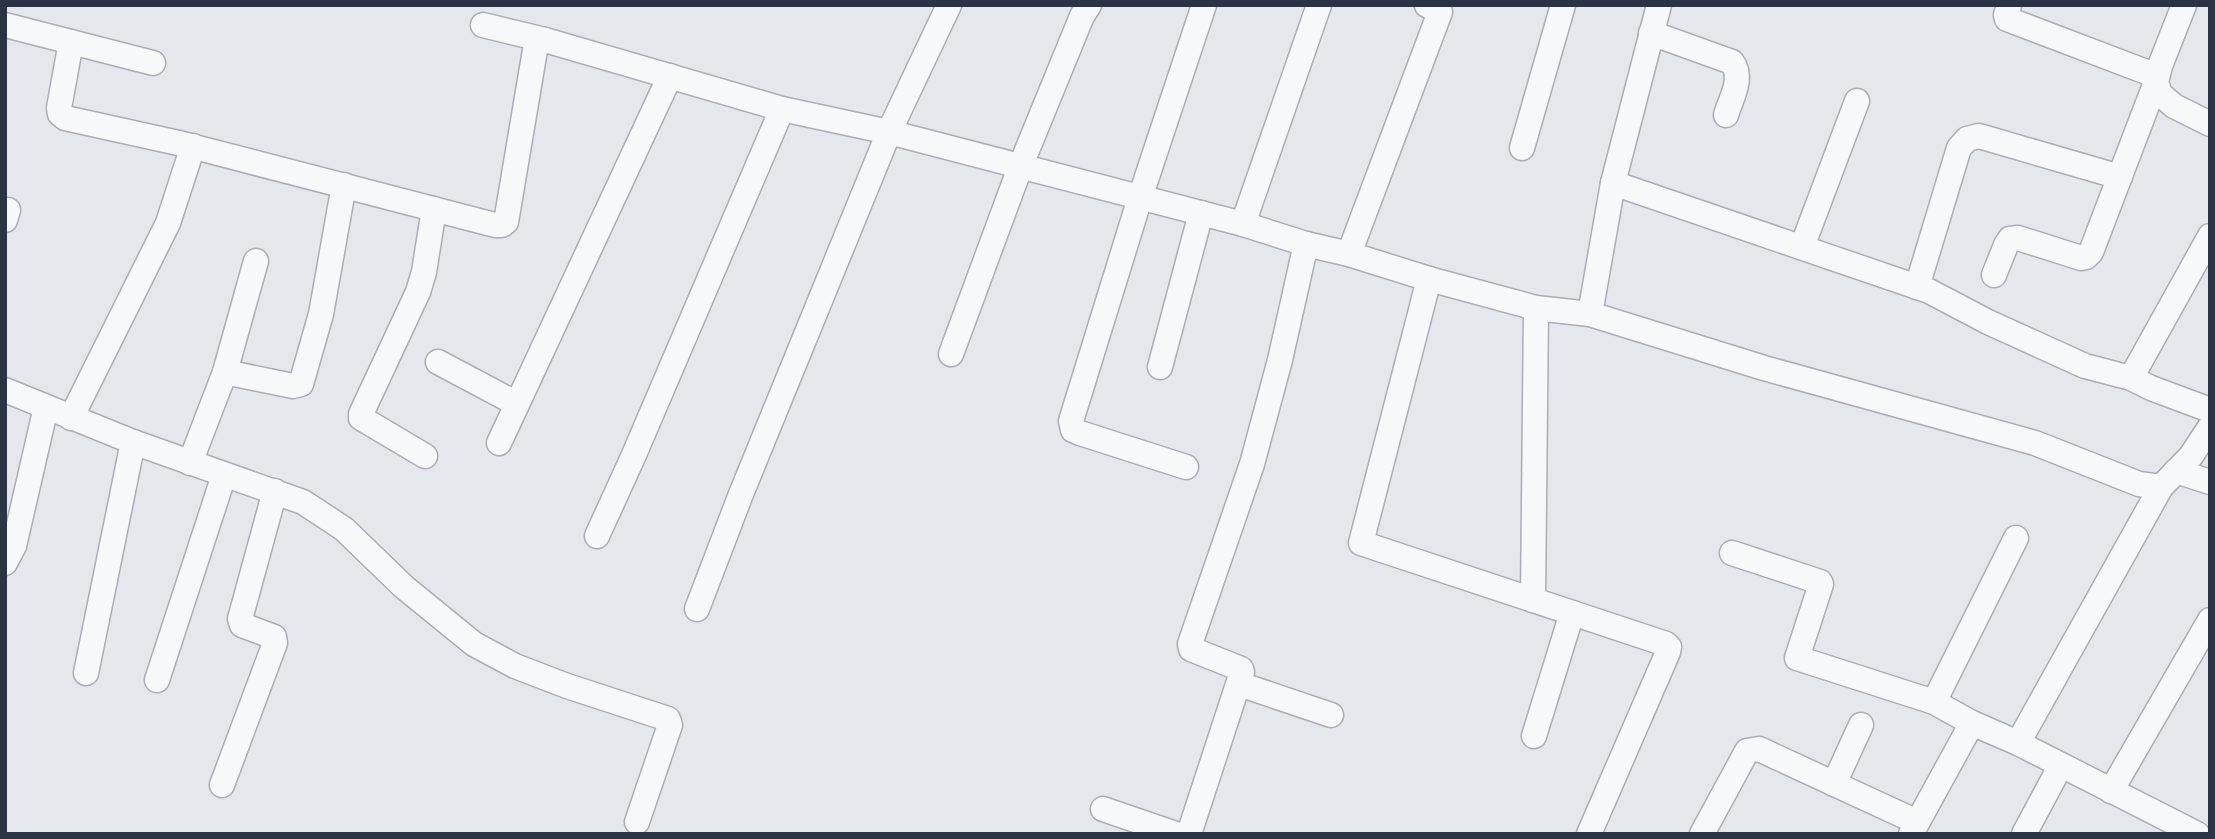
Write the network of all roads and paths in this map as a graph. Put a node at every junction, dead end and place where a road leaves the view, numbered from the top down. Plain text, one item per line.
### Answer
1 (949, 5) edge
2 (1089, 5) edge
3 (1204, 5) edge
4 (1319, 5) edge
5 (1563, 5) edge
6 (1659, 5) edge
7 (2009, 5) edge
8 (2184, 5) edge
9 (1436, 7) edge
10 (5, 25) edge
11 (483, 25) dead end
12 (1651, 33) junction
13 (545, 40) junction
14 (71, 42) junction
15 (153, 63) dead end
16 (670, 76) junction
17 (2156, 79) junction
18 (1857, 101) dead end
19 (782, 109) junction
20 (1726, 115) dead end
21 (2210, 124) edge
22 (889, 132) junction
23 (193, 146) junction
24 (1522, 148) dead end
25 (1021, 165) junction
26 (2120, 177) junction
27 (1613, 183) junction
28 (344, 185) junction
29 (1140, 198) junction
30 (434, 209) junction
31 (1201, 213) junction
32 (1243, 224) junction
33 (2210, 236) edge
34 (1306, 244) junction
35 (1802, 247) junction
36 (1349, 254) junction
37 (256, 261) dead end
38 (1994, 275) dead end
39 (1429, 279) junction
40 (1917, 287) junction
41 (1536, 307) junction
42 (1590, 314) junction
43 (951, 354) dead end
44 (438, 362) dead end
45 (1160, 368) dead end
46 (225, 372) junction
47 (2131, 378) junction
48 (5, 390) edge
49 (517, 404) junction
50 (46, 407) junction
51 (2210, 410) edge
52 (71, 418) junction
53 (2210, 427) edge
54 (133, 442) junction
55 (499, 443) dead end
56 (425, 456) dead end
57 (190, 463) junction
58 (1186, 467) dead end
59 (224, 475) junction
60 (2168, 479) junction
61 (2210, 482) edge
62 (275, 491) junction
63 (597, 536) dead end
64 (2016, 538) dead end
65 (1732, 553) dead end
66 (5, 563) edge
67 (1533, 600) junction
68 (697, 609) dead end
69 (1572, 613) junction
70 (2210, 620) edge
71 (86, 673) dead end
72 (157, 680) dead end
73 (1238, 684) junction
74 (1934, 702) junction
75 (1331, 715) dead end
76 (1972, 723) junction
77 (1861, 725) dead end
78 (1534, 736) dead end
79 (2018, 743) junction
80 (2060, 765) junction
81 (1834, 784) junction
82 (222, 785) dead end
83 (2111, 791) junction
84 (1103, 808) dead end
85 (637, 822) dead end
86 (1914, 828) edge
87 (1176, 834) edge
88 (1189, 834) edge
89 (1589, 834) edge
90 (1702, 834) edge
91 (2024, 834) edge
92 (2197, 834) edge

1 - 22 street
2 - 25 street
3 - 29 street
4 - 32 street
5 - 24 street
6 - 12 street
7 - 17 street
8 - 17 street
9 - 36 street
10 - 14 street
11 - 13 street
12 - 20 street
12 - 27 street
13 - 16 street
13 - 30 street
14 - 15 street
14 - 23 street
16 - 19 street
16 - 49 street
17 - 21 street
17 - 26 street
18 - 35 street
19 - 22 street
19 - 63 street
22 - 25 street
22 - 68 street
23 - 28 street
23 - 52 street
25 - 29 street
25 - 43 street
26 - 38 street
26 - 40 street
27 - 35 street
27 - 42 street
28 - 30 street
28 - 46 street
29 - 31 street
29 - 58 street
30 - 56 street
31 - 32 street
31 - 45 street
32 - 34 street
33 - 47 street
34 - 36 street
34 - 73 street
35 - 40 street
36 - 39 street
37 - 46 street
39 - 41 street
39 - 67 street
40 - 47 street
41 - 42 street
41 - 67 street
42 - 60 street
44 - 49 street
46 - 57 street
47 - 51 street
48 - 50 street
49 - 55 street
50 - 52 street
50 - 66 street
52 - 54 street
53 - 60 street
54 - 57 street
54 - 71 street
57 - 59 street
59 - 62 street
59 - 72 street
60 - 61 street
60 - 79 street
62 - 82 street
62 - 85 street
64 - 74 street
65 - 74 street
67 - 69 street
69 - 78 street
69 - 89 street
70 - 83 street
73 - 75 street
73 - 88 street
74 - 76 street
76 - 79 street
76 - 86 street
77 - 81 street
79 - 80 street
80 - 83 street
80 - 91 street
81 - 86 street
81 - 90 street
83 - 92 street
84 - 87 street

